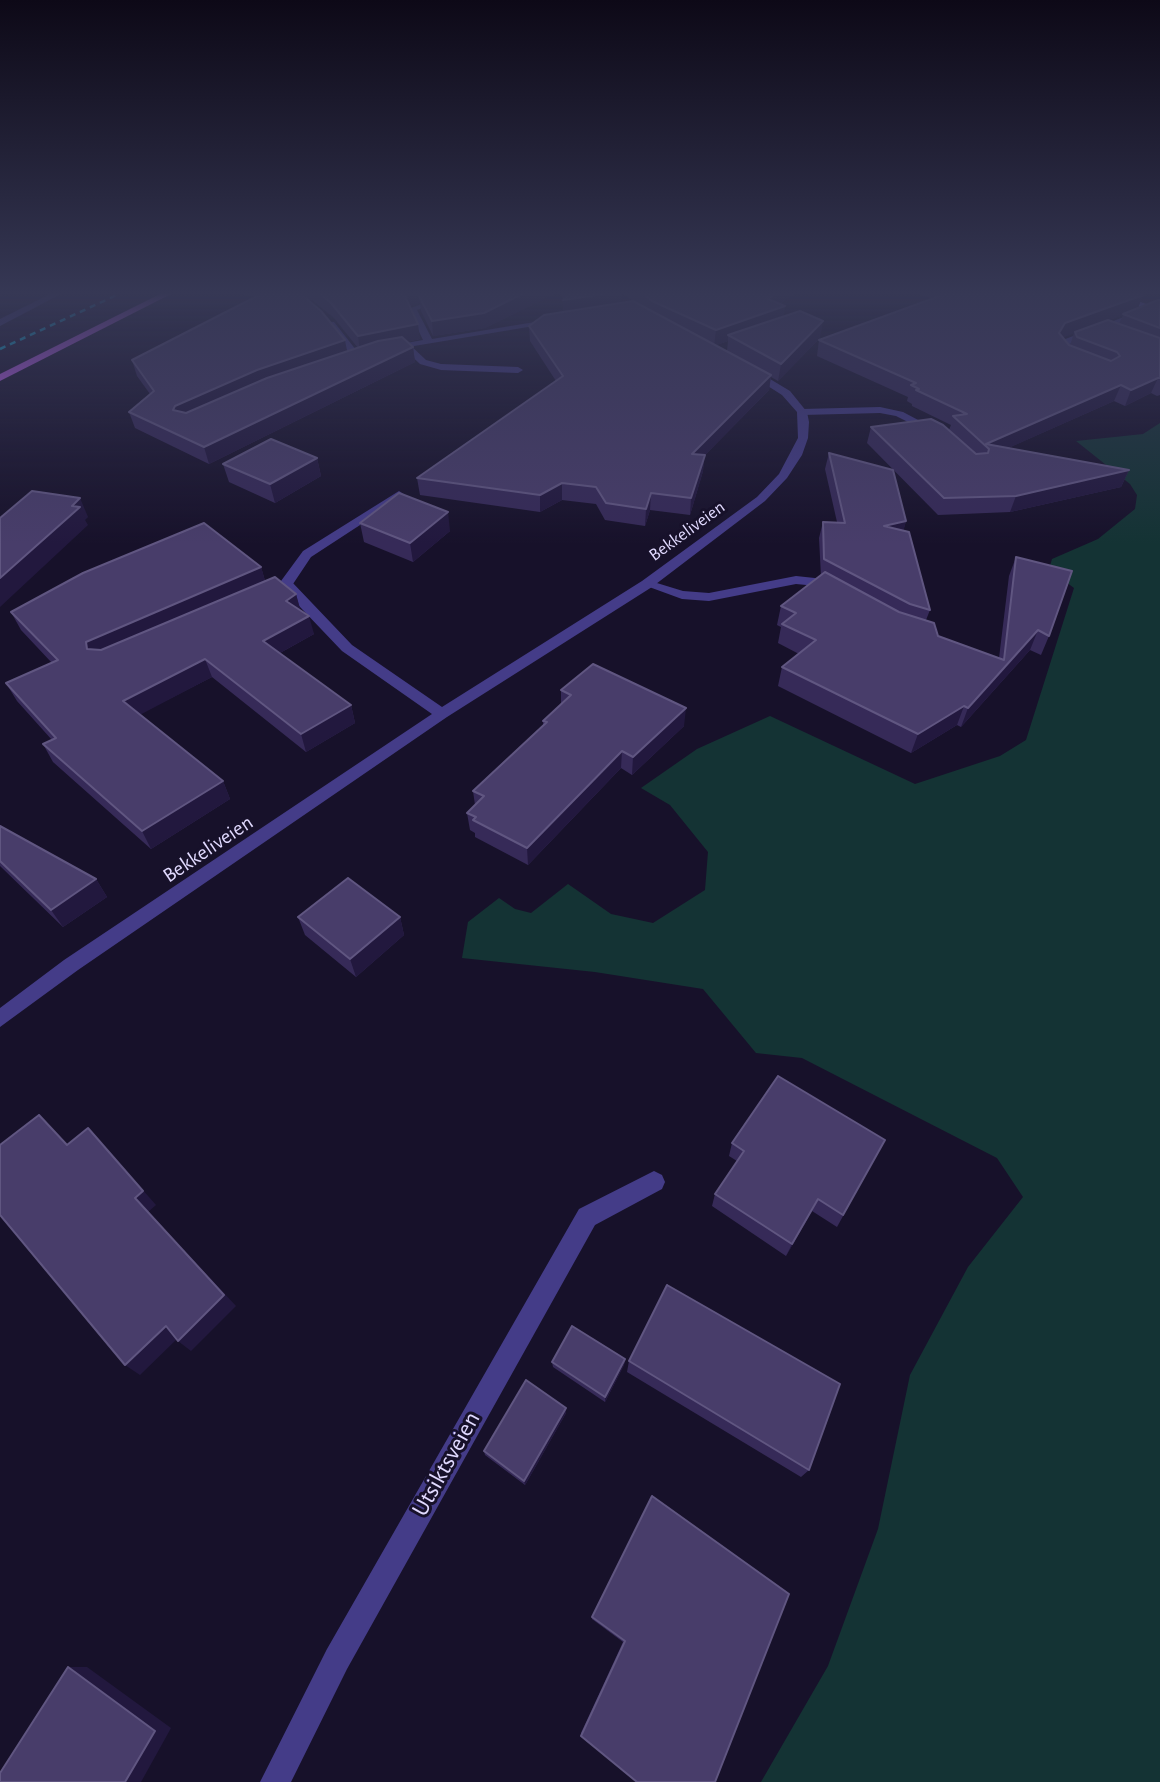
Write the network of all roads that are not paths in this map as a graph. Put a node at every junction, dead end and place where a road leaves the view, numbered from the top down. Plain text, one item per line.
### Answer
1 (759, 377) edge
2 (802, 412) junction
3 (944, 437) edge
4 (399, 495) edge
5 (286, 584) junction
6 (647, 584) junction
7 (846, 596) edge
8 (249, 600) edge
9 (442, 714) junction
10 (0, 1019) edge
11 (654, 1182) dead end
12 (275, 1782) edge

1 - 2 street
2 - 3 street
2 - 6 street, Bekkeliveien
4 - 5 street
5 - 8 street
5 - 9 street
6 - 7 street
6 - 9 street, Bekkeliveien
9 - 10 street, Bekkeliveien
11 - 12 street, Utsiktsveien

